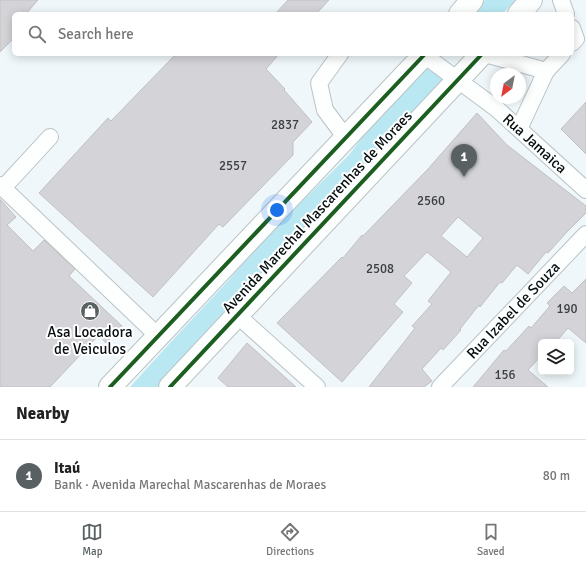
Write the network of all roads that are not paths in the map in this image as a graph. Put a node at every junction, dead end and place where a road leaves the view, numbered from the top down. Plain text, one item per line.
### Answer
1 (472, 0) edge
2 (531, 0) edge
3 (560, 0) edge
4 (462, 12) edge
5 (520, 12) edge
6 (565, 12) edge
7 (339, 56) edge
8 (424, 56) edge
9 (426, 56) edge
10 (480, 56) edge
11 (492, 56) edge
12 (560, 56) edge
13 (546, 71) junction
14 (458, 80) junction
15 (519, 129) junction
16 (50, 137) dead end
17 (346, 138) junction
18 (2, 187) edge
19 (586, 190) edge
20 (586, 234) edge
21 (237, 315) junction
22 (158, 336) junction
23 (110, 387) edge
24 (170, 387) edge
25 (317, 387) edge
26 (440, 387) edge

1 - 4 highway
2 - 5 highway
3 - 6 street
7 - 17 street
8 - 17 highway, Avenida Marechal Mascarenhas de Moraes
9 - 14 street, Rua Jamaica
10 - 14 highway, Avenida Marechal Mascarenhas de Moraes
11 - 13 street
12 - 13 street
13 - 15 street
14 - 15 street, Rua Jamaica
14 - 21 highway, Avenida Marechal Mascarenhas de Moraes
15 - 19 street, Rua Jamaica
16 - 18 street
17 - 22 highway, Avenida Marechal Mascarenhas de Moraes
18 - 22 street
20 - 26 street, Rua Izabel de Souza
21 - 24 highway, Avenida Marechal Mascarenhas de Moraes
21 - 25 street
22 - 23 highway, Avenida Marechal Mascarenhas de Moraes

